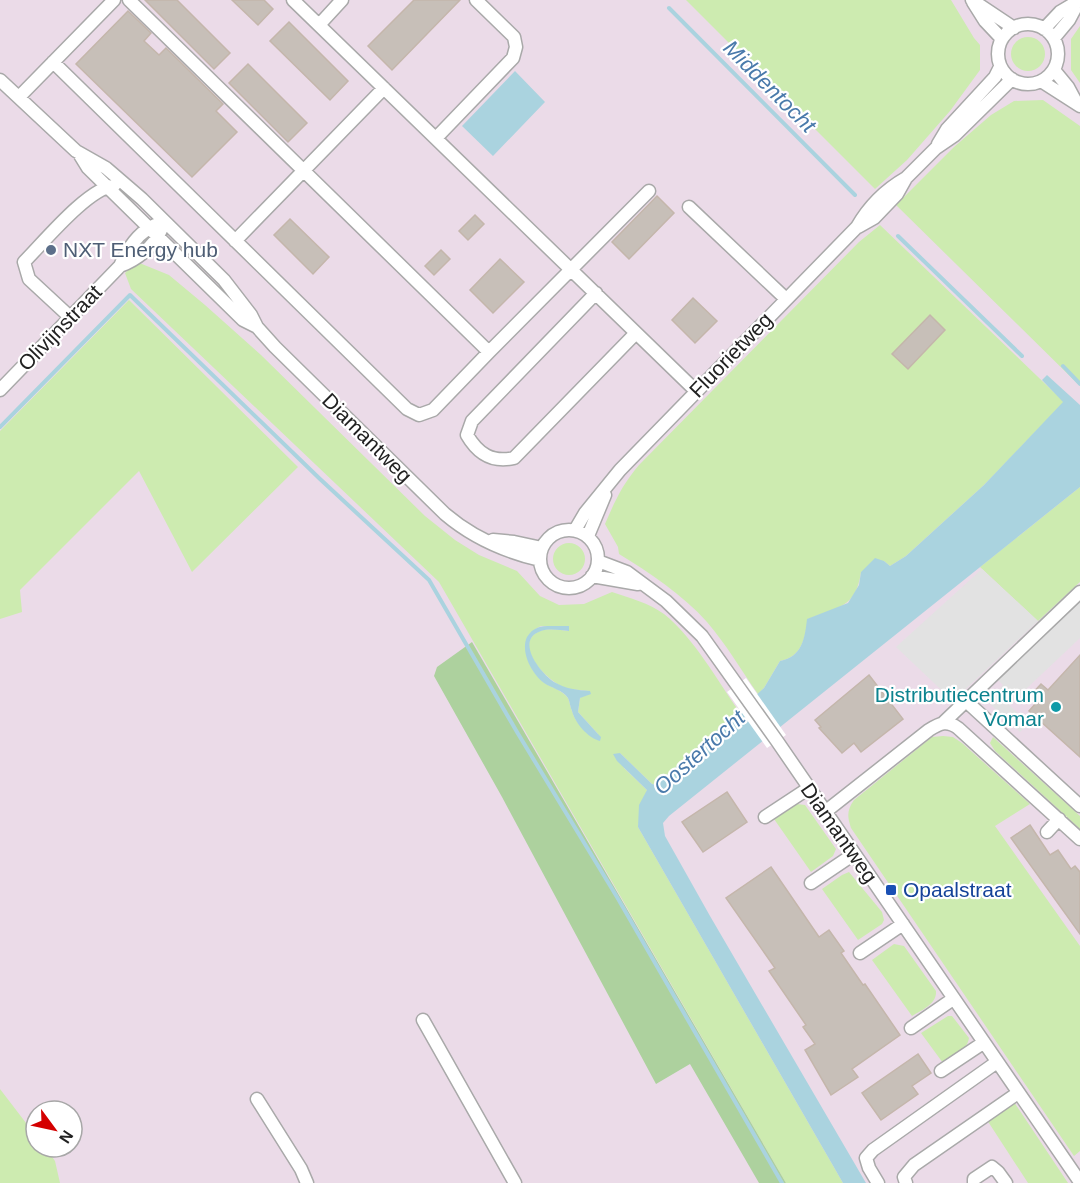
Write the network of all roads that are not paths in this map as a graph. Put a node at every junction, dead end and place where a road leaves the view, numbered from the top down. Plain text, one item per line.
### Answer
1 (114, 0) edge
2 (129, 0) edge
3 (293, 0) edge
4 (342, 0) edge
5 (476, 0) edge
6 (972, 0) edge
7 (1079, 1) edge
8 (319, 25) junction
9 (1014, 27) junction
10 (1044, 29) junction
11 (1054, 38) junction
12 (1002, 39) junction
13 (53, 62) junction
14 (1000, 67) junction
15 (1054, 70) junction
16 (0, 80) edge
17 (1012, 80) junction
18 (1041, 81) junction
19 (384, 88) junction
20 (19, 98) junction
21 (1078, 104) edge
22 (436, 138) junction
23 (936, 148) junction
24 (76, 151) junction
25 (304, 171) junction
26 (107, 186) junction
27 (127, 186) junction
28 (649, 191) dead end
29 (689, 207) dead end
30 (164, 221) junction
31 (149, 227) junction
32 (158, 236) junction
33 (235, 241) junction
34 (120, 266) junction
35 (572, 269) junction
36 (596, 293) junction
37 (786, 299) junction
38 (70, 317) junction
39 (256, 327) junction
40 (636, 333) junction
41 (489, 352) junction
42 (0, 390) edge
43 (696, 391) junction
44 (608, 485) junction
45 (575, 530) junction
46 (588, 536) junction
47 (541, 554) junction
48 (598, 561) junction
49 (592, 576) junction
50 (645, 586) junction
51 (1080, 592) edge
52 (966, 701) junction
53 (944, 722) junction
54 (809, 788) junction
55 (1080, 806) edge
56 (825, 812) junction
57 (765, 817) dead end
58 (1059, 819) junction
59 (1047, 832) dead end
60 (1080, 839) edge
61 (854, 854) junction
62 (811, 883) dead end
63 (903, 924) junction
64 (860, 953) dead end
65 (953, 999) junction
66 (423, 1020) dead end
67 (911, 1028) dead end
68 (983, 1043) junction
69 (997, 1062) junction
70 (941, 1071) dead end
71 (1018, 1093) junction
72 (257, 1099) dead end
73 (1080, 1182) edge
74 (307, 1183) edge
75 (515, 1183) edge
76 (878, 1183) edge
77 (906, 1183) edge
78 (974, 1183) edge
79 (1006, 1183) edge

1 - 13 street
2 - 25 street
3 - 8 street
4 - 8 street
5 - 22 street
6 - 9 street
6 - 12 street
7 - 10 street
7 - 11 street
8 - 19 street
9 - 10 street
9 - 12 street
10 - 11 street
11 - 15 street
12 - 14 street
13 - 20 street
13 - 33 street
14 - 17 street
14 - 23 street, Fluorietweg
15 - 18 street
15 - 21 street
16 - 20 street, Diamantweg
17 - 18 street
17 - 23 street, Fluorietweg
18 - 21 street
19 - 22 street
19 - 25 street
20 - 24 street, Diamantweg
22 - 35 street
23 - 37 street, Fluorietweg
24 - 26 street, Diamantweg
24 - 27 street, Diamantweg
25 - 33 street
25 - 41 street
26 - 27 street
26 - 31 street, Diamantweg
26 - 38 street
27 - 30 street, Diamantweg
28 - 35 street
29 - 37 street
30 - 31 street, Olivijnstraat
30 - 32 street, Olivijnstraat
30 - 39 street, Diamantweg
31 - 32 street, Diamantweg
31 - 34 street, Olivijnstraat
32 - 34 street, Olivijnstraat
32 - 39 street, Diamantweg
33 - 41 street
34 - 38 street, Olivijnstraat
35 - 36 street
35 - 41 street
36 - 40 street
36 - 40 street
37 - 43 street, Fluorietweg
38 - 42 street, Olivijnstraat
39 - 47 street, Diamantweg
40 - 43 street
43 - 44 street, Fluorietweg
44 - 45 street, Fluorietweg
44 - 46 street, Fluorietweg
45 - 46 street
45 - 47 street
46 - 48 street
47 - 49 street
48 - 49 street
48 - 50 street, Diamantweg
49 - 50 street, Diamantweg
50 - 54 street, Diamantweg
51 - 52 street
52 - 53 street
52 - 55 street
53 - 56 street
53 - 58 street
54 - 56 street, Diamantweg
54 - 57 street
56 - 61 street, Diamantweg
58 - 59 street
58 - 60 street
61 - 62 street
61 - 63 street, Diamantweg
63 - 64 street
63 - 65 street, Diamantweg
65 - 67 street
65 - 68 street, Diamantweg
66 - 75 street
68 - 69 street, Diamantweg
68 - 70 street
69 - 71 street, Diamantweg
69 - 76 street
71 - 73 street, Diamantweg
71 - 77 street
72 - 74 street
78 - 79 street

